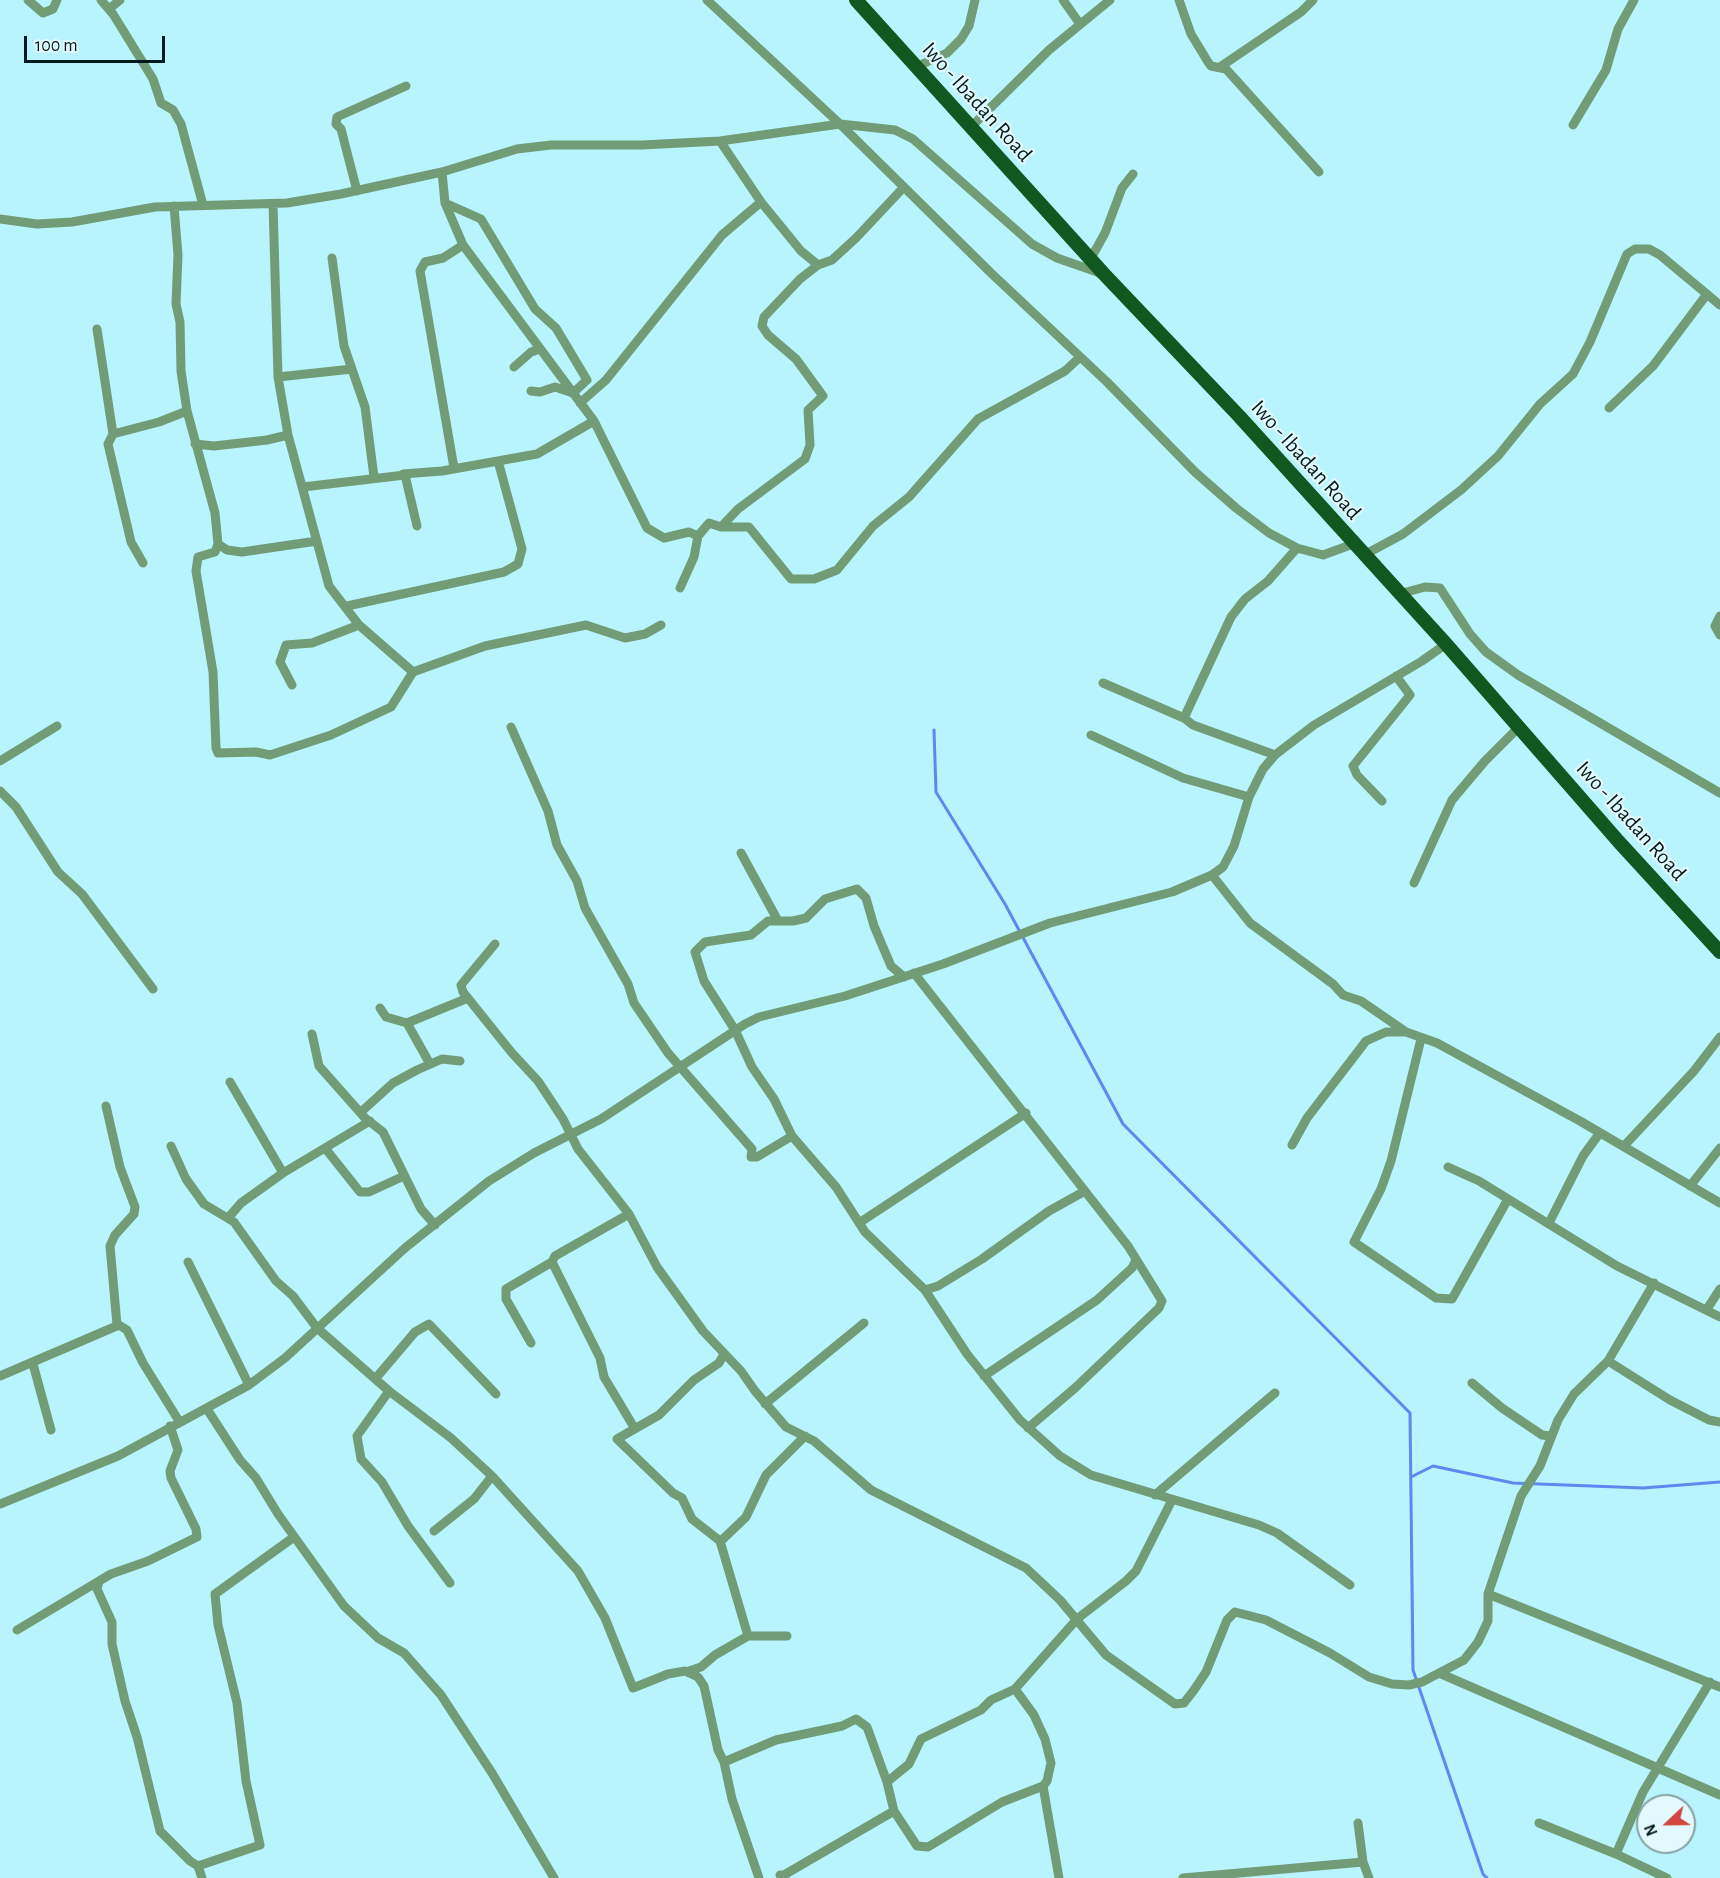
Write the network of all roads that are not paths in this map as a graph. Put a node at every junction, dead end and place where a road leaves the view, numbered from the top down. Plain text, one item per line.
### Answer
1 (28, 0) edge
2 (57, 0) edge
3 (101, 0) edge
4 (120, 0) edge
5 (707, 0) edge
6 (856, 0) edge
7 (975, 0) edge
8 (1063, 0) edge
9 (1110, 0) edge
10 (1179, 0) edge
11 (1313, 0) edge
12 (1634, 0) edge
13 (109, 9) junction
14 (1080, 24) junction
15 (918, 66) junction
16 (1220, 67) junction
17 (406, 86) dead end
18 (840, 124) junction
19 (1573, 125) dead end
20 (970, 127) junction
21 (720, 141) junction
22 (442, 172) junction
23 (1320, 172) dead end
24 (1132, 174) dead end
25 (903, 188) junction
26 (357, 191) junction
27 (761, 202) junction
28 (446, 203) junction
29 (273, 204) junction
30 (203, 205) junction
31 (174, 207) junction
32 (1, 218) edge
33 (463, 245) junction
34 (332, 258) dead end
35 (1090, 260) junction
36 (818, 265) junction
37 (1103, 273) junction
38 (1707, 294) junction
39 (1720, 304) edge
40 (97, 329) dead end
41 (540, 350) junction
42 (1080, 357) junction
43 (514, 367) dead end
44 (352, 369) junction
45 (278, 377) junction
46 (531, 391) dead end
47 (573, 393) junction
48 (580, 402) junction
49 (1608, 408) dead end
50 (187, 411) junction
51 (594, 421) junction
52 (113, 434) junction
53 (288, 435) junction
54 (195, 444) junction
55 (498, 461) junction
56 (454, 468) junction
57 (403, 474) junction
58 (374, 477) junction
59 (303, 487) junction
60 (417, 526) dead end
61 (721, 527) junction
62 (698, 536) junction
63 (317, 541) junction
64 (218, 544) junction
65 (1353, 544) junction
66 (1297, 548) junction
67 (1364, 555) junction
68 (143, 563) dead end
69 (680, 588) dead end
70 (1399, 594) junction
71 (347, 606) junction
72 (1720, 616) edge
73 (359, 625) junction
74 (661, 625) dead end
75 (1720, 635) edge
76 (1446, 644) junction
77 (413, 672) junction
78 (1396, 676) junction
79 (1103, 682) dead end
80 (292, 685) dead end
81 (1184, 718) junction
82 (57, 726) dead end
83 (1520, 726) junction
84 (511, 727) dead end
85 (1091, 735) dead end
86 (1275, 755) junction
87 (0, 761) edge
88 (0, 791) edge
89 (1720, 793) edge
90 (1249, 797) junction
91 (1382, 801) dead end
92 (741, 854) dead end
93 (1212, 875) junction
94 (1414, 883) dead end
95 (777, 919) junction
96 (495, 944) dead end
97 (1720, 952) edge
98 (915, 973) junction
99 (904, 976) junction
100 (153, 989) dead end
101 (468, 998) junction
102 (380, 1008) dead end
103 (407, 1023) junction
104 (735, 1030) junction
105 (1406, 1032) junction
106 (312, 1034) dead end
107 (1720, 1037) edge
108 (1421, 1039) junction
109 (460, 1061) dead end
110 (430, 1064) junction
111 (681, 1068) junction
112 (230, 1082) dead end
113 (106, 1106) dead end
114 (362, 1112) junction
115 (1026, 1113) junction
116 (370, 1121) junction
117 (1599, 1134) junction
118 (569, 1135) junction
119 (792, 1136) junction
120 (1292, 1145) dead end
121 (171, 1146) dead end
122 (1624, 1146) junction
123 (325, 1148) junction
124 (1720, 1148) edge
125 (1448, 1167) dead end
126 (283, 1173) junction
127 (404, 1176) junction
128 (1690, 1186) junction
129 (1085, 1191) junction
130 (1508, 1199) junction
131 (1720, 1203) edge
132 (629, 1214) junction
133 (228, 1218) junction
134 (859, 1223) junction
135 (1549, 1223) junction
136 (435, 1225) junction
137 (1136, 1260) junction
138 (188, 1262) dead end
139 (552, 1262) junction
140 (1654, 1283) junction
141 (1720, 1289) edge
142 (925, 1290) junction
143 (1707, 1309) junction
144 (1720, 1317) edge
145 (864, 1323) dead end
146 (117, 1325) junction
147 (317, 1328) junction
148 (531, 1343) dead end
149 (724, 1354) junction
150 (1608, 1361) junction
151 (33, 1364) junction
152 (0, 1376) edge
153 (984, 1376) junction
154 (376, 1378) junction
155 (1472, 1383) dead end
156 (249, 1385) junction
157 (389, 1391) junction
158 (1275, 1393) dead end
159 (495, 1394) dead end
160 (765, 1404) junction
161 (207, 1409) junction
162 (1720, 1422) edge
163 (175, 1424) junction
164 (1028, 1428) junction
165 (635, 1429) junction
166 (51, 1430) dead end
167 (805, 1436) junction
168 (1551, 1436) junction
169 (492, 1476) junction
170 (1155, 1495) junction
171 (1172, 1500) junction
172 (0, 1504) edge
173 (434, 1531) dead end
174 (294, 1537) junction
175 (720, 1541) junction
176 (99, 1581) junction
177 (450, 1583) dead end
178 (1350, 1585) dead end
179 (1488, 1594) junction
180 (1077, 1619) junction
181 (17, 1630) dead end
182 (748, 1636) junction
183 (787, 1636) dead end
184 (689, 1671) junction
185 (1439, 1673) junction
186 (1710, 1682) junction
187 (1720, 1687) edge
188 (1015, 1689) junction
189 (724, 1762) junction
190 (1656, 1770) junction
191 (888, 1782) junction
192 (1043, 1786) junction
193 (1720, 1795) edge
194 (894, 1811) junction
195 (1358, 1823) dead end
196 (1539, 1823) dead end
197 (1616, 1854) junction
198 (1363, 1862) junction
199 (198, 1866) junction
200 (780, 1877) edge
201 (202, 1878) edge
202 (554, 1878) edge
203 (759, 1878) edge
204 (1059, 1878) edge
205 (1183, 1878) edge
206 (1369, 1878) edge
207 (1667, 1878) edge

1 - 2 street
3 - 13 street
4 - 13 street
5 - 18 street
6 - 15 main road, Iwo - Ibadan Road
7 - 15 street
8 - 14 street
9 - 14 street
10 - 16 street
11 - 16 street
12 - 19 street
13 - 30 street
14 - 20 street
15 - 20 main road, Iwo - Ibadan Road
16 - 23 street
17 - 26 street
18 - 21 street
18 - 25 street
18 - 37 street
20 - 35 main road, Iwo - Ibadan Road
21 - 22 street
21 - 27 street
22 - 26 street
22 - 28 street
24 - 35 street
25 - 36 street
25 - 42 street
26 - 29 street
27 - 36 street
27 - 48 street
28 - 33 street
28 - 47 street
29 - 30 street
29 - 45 street
30 - 31 street
31 - 32 street
31 - 50 street
33 - 41 street
33 - 56 street
34 - 44 street
35 - 37 main road, Iwo - Ibadan Road
36 - 61 street
37 - 65 main road, Iwo - Ibadan Road
38 - 39 street
38 - 49 street
38 - 67 street
40 - 52 street
41 - 43 street
41 - 47 street
42 - 61 street
42 - 66 street
44 - 45 street
44 - 58 street
45 - 53 street
46 - 47 street
47 - 48 street
48 - 51 street
50 - 52 street
50 - 54 street
51 - 55 street
51 - 62 street
52 - 68 street
53 - 54 street
53 - 59 street
54 - 64 street
55 - 56 street
55 - 71 street
56 - 57 street
57 - 58 street
57 - 60 street
58 - 59 street
59 - 63 street
61 - 62 street
62 - 69 street
63 - 64 street
63 - 71 street
64 - 77 street
65 - 66 street
65 - 67 main road, Iwo - Ibadan Road
66 - 81 street
67 - 70 main road, Iwo - Ibadan Road
70 - 76 main road, Iwo - Ibadan Road
70 - 89 street
71 - 73 street
72 - 75 street
73 - 77 street
73 - 80 street
74 - 77 street
76 - 78 street
76 - 83 main road, Iwo - Ibadan Road
78 - 86 street
78 - 91 street
79 - 81 street
81 - 86 street
82 - 87 street
83 - 94 street
83 - 97 main road, Iwo - Ibadan Road
84 - 111 street
85 - 90 street
86 - 90 street
88 - 100 street
90 - 93 street
92 - 95 street
93 - 98 street
93 - 105 street
95 - 99 street
95 - 104 street
96 - 101 street
98 - 99 street
98 - 115 street
99 - 104 street
101 - 103 street
101 - 118 street
102 - 103 street
103 - 110 street
104 - 111 street
104 - 119 street
105 - 108 street
105 - 120 street
106 - 114 street
107 - 122 street
108 - 117 street
108 - 130 street
109 - 110 street
110 - 114 street
111 - 118 street
111 - 119 street
112 - 126 street
113 - 146 street
114 - 116 street
115 - 129 street
115 - 134 street
116 - 123 street
116 - 127 street
117 - 122 street
117 - 135 street
118 - 132 street
118 - 136 street
119 - 134 street
121 - 133 street
122 - 128 street
123 - 126 street
123 - 127 street
124 - 128 street
125 - 130 street
126 - 133 street
127 - 136 street
128 - 131 street
129 - 137 street
129 - 142 street
130 - 135 street
132 - 139 street
132 - 149 street
133 - 147 street
134 - 142 street
135 - 140 street
136 - 147 street
137 - 153 street
137 - 164 street
138 - 156 street
139 - 148 street
139 - 165 street
140 - 143 street
140 - 150 street
141 - 143 street
142 - 153 street
143 - 144 street
145 - 160 street
146 - 151 street
146 - 163 street
147 - 154 street
147 - 156 street
149 - 160 street
149 - 165 street
150 - 162 street
150 - 168 street
151 - 152 street
151 - 166 street
153 - 164 street
154 - 157 street
154 - 159 street
155 - 168 street
156 - 161 street
157 - 169 street
157 - 177 street
158 - 170 street
160 - 167 street
161 - 163 street
161 - 174 street
163 - 172 street
163 - 176 street
164 - 170 street
165 - 175 street
167 - 175 street
167 - 180 street
168 - 179 street
169 - 173 street
169 - 184 street
170 - 171 street
171 - 178 street
171 - 180 street
174 - 199 street
174 - 202 street
175 - 182 street
176 - 181 street
176 - 199 street
179 - 185 street
179 - 186 street
180 - 185 street
180 - 188 street
182 - 183 street
182 - 184 street
184 - 189 street
185 - 190 street
186 - 187 street
186 - 190 street
188 - 191 street
188 - 192 street
189 - 191 street
189 - 203 street
190 - 193 street
190 - 197 street
191 - 194 street
192 - 194 street
192 - 204 street
194 - 200 street
195 - 198 street
196 - 197 street
197 - 207 street
198 - 205 street
198 - 206 street
199 - 201 street

